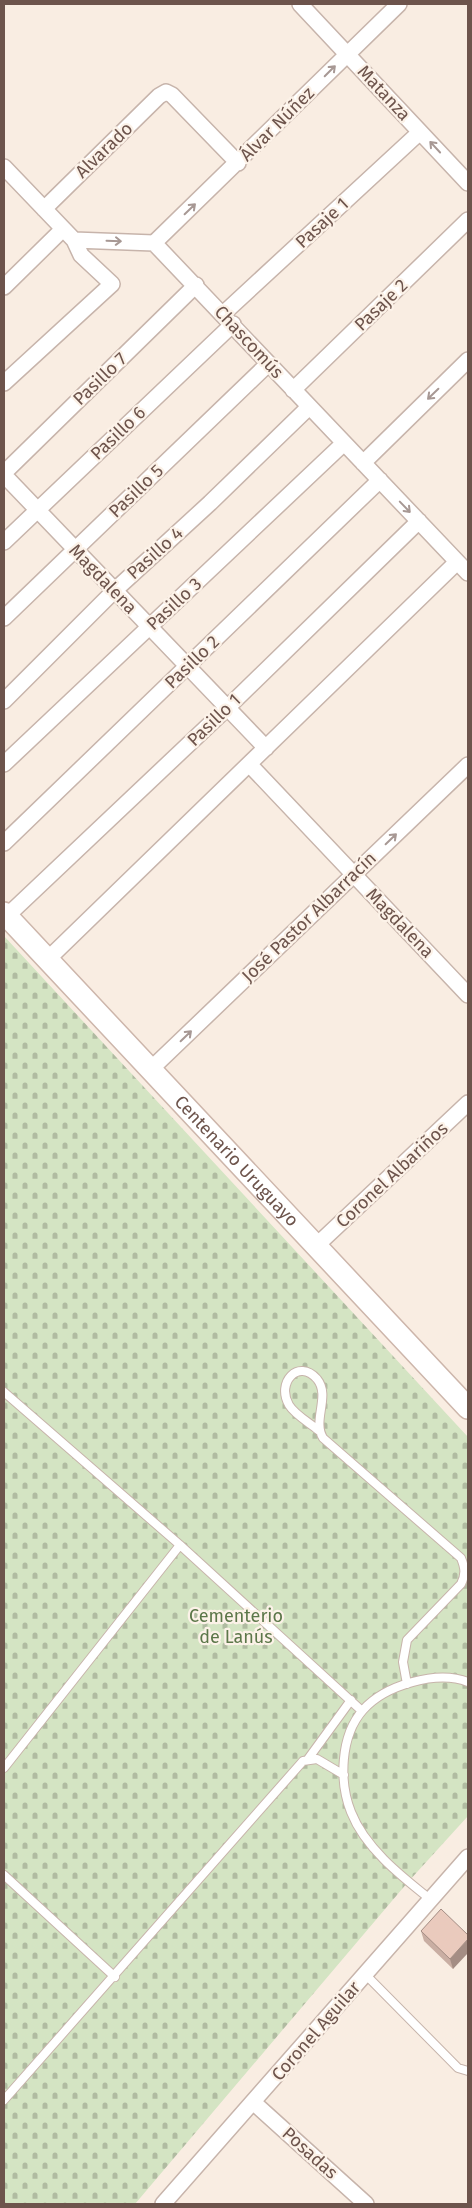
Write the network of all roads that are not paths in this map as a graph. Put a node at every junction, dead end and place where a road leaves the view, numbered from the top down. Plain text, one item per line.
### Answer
1 (300, 4) edge
2 (398, 4) edge
3 (347, 54) junction
4 (420, 132) junction
5 (238, 163) junction
6 (4, 167) edge
7 (468, 183) edge
8 (44, 209) junction
9 (468, 220) edge
10 (63, 229) junction
11 (74, 240) junction
12 (154, 243) junction
13 (196, 285) junction
14 (4, 287) edge
15 (228, 319) junction
16 (468, 360) edge
17 (268, 364) junction
18 (4, 383) edge
19 (293, 390) junction
20 (309, 406) junction
21 (344, 443) junction
22 (363, 463) junction
23 (4, 474) edge
24 (380, 480) junction
25 (37, 510) junction
26 (419, 522) junction
27 (4, 542) edge
28 (75, 550) junction
29 (457, 562) junction
30 (468, 573) edge
31 (114, 590) junction
32 (4, 618) edge
33 (150, 627) junction
34 (187, 666) junction
35 (4, 702) edge
36 (227, 708) junction
37 (266, 748) junction
38 (4, 764) edge
39 (249, 764) junction
40 (468, 765) edge
41 (4, 843) edge
42 (353, 875) junction
43 (5, 915) edge
44 (47, 960) junction
45 (468, 995) edge
46 (150, 1070) junction
47 (468, 1103) edge
48 (316, 1246) junction
49 (5, 1396) edge
50 (468, 1408) edge
51 (318, 1430) junction
52 (180, 1545) junction
53 (468, 1682) edge
54 (407, 1684) junction
55 (350, 1700) junction
56 (362, 1711) junction
57 (308, 1759) junction
58 (4, 1768) edge
59 (344, 1775) junction
60 (468, 1858) edge
61 (4, 1875) edge
62 (430, 1899) junction
63 (365, 1974) junction
64 (114, 1977) junction
65 (468, 2071) edge
66 (4, 2100) edge
67 (253, 2102) junction
68 (163, 2204) edge
69 (366, 2204) edge

1 - 3 street, Matanza
2 - 3 street, Álvar Núñez
3 - 4 street, Matanza
5 -> 3 street, Álvar Núñez
7 -> 4 street, Matanza
4 - 15 street, Pasaje 1
5 - 8 street, Alvarado
12 -> 5 street, Álvar Núñez
6 - 8 street
8 - 10 street
9 - 19 street, Pasaje 2
10 - 11 street
10 - 14 street
11 -> 12 street
11 - 18 street
12 - 13 street, Chascomús
13 - 15 street, Chascomús
13 - 23 street, Pasillo 7
15 - 17 street, Chascomús
15 - 25 street, Pasillo 6
16 -> 22 street
17 - 19 street, Chascomús
17 - 28 street, Pasillo 5
19 - 20 street, Chascomús
20 - 21 street, Chascomús
20 - 31 street, Pasillo 4
21 - 22 street, Chascomús
21 - 33 street, Pasillo 3
22 - 24 street, Chascomús
23 - 25 street, Magdalena
24 -> 26 street, Chascomús
24 - 34 street, Pasillo 2
25 - 27 street, Pasillo 6
25 - 28 street, Magdalena
26 - 29 street, Chascomús
26 - 36 street, Pasillo 1
28 - 31 street, Magdalena
28 - 32 street, Pasillo 5
29 - 30 street, Chascomús
29 - 37 street
31 - 33 street, Magdalena
31 - 35 street, Pasillo 4
33 - 34 street, Magdalena
33 - 38 street, Pasillo 3
34 - 36 street, Magdalena
34 - 41 street, Pasillo 2
36 - 37 street, Magdalena
36 - 43 street, Pasillo 1
37 - 39 street
39 - 42 street, Magdalena
39 - 44 street
42 -> 40 street, José Pastor Albarracín
42 - 45 street, Magdalena
46 -> 42 street, José Pastor Albarracín
43 - 44 main road, Centenario Uruguayo
44 - 46 main road, Centenario Uruguayo
46 - 48 main road, Centenario Uruguayo
47 - 48 street, Coronel Albariños
48 - 50 main road, Centenario Uruguayo
49 - 52 lane
51 - 51 lane
51 - 54 lane
52 - 55 lane
52 - 58 lane
53 - 54 lane
54 - 56 lane
55 - 56 lane
55 - 57 lane
56 - 59 lane
57 - 59 lane
57 - 64 lane
59 - 62 lane
60 - 62 street, Coronel Aguilar
61 - 64 lane
62 - 63 street, Coronel Aguilar
63 - 65 lane
63 - 67 street, Coronel Aguilar
64 - 66 lane
67 - 68 street, Coronel Aguilar
67 - 69 street, Posadas

